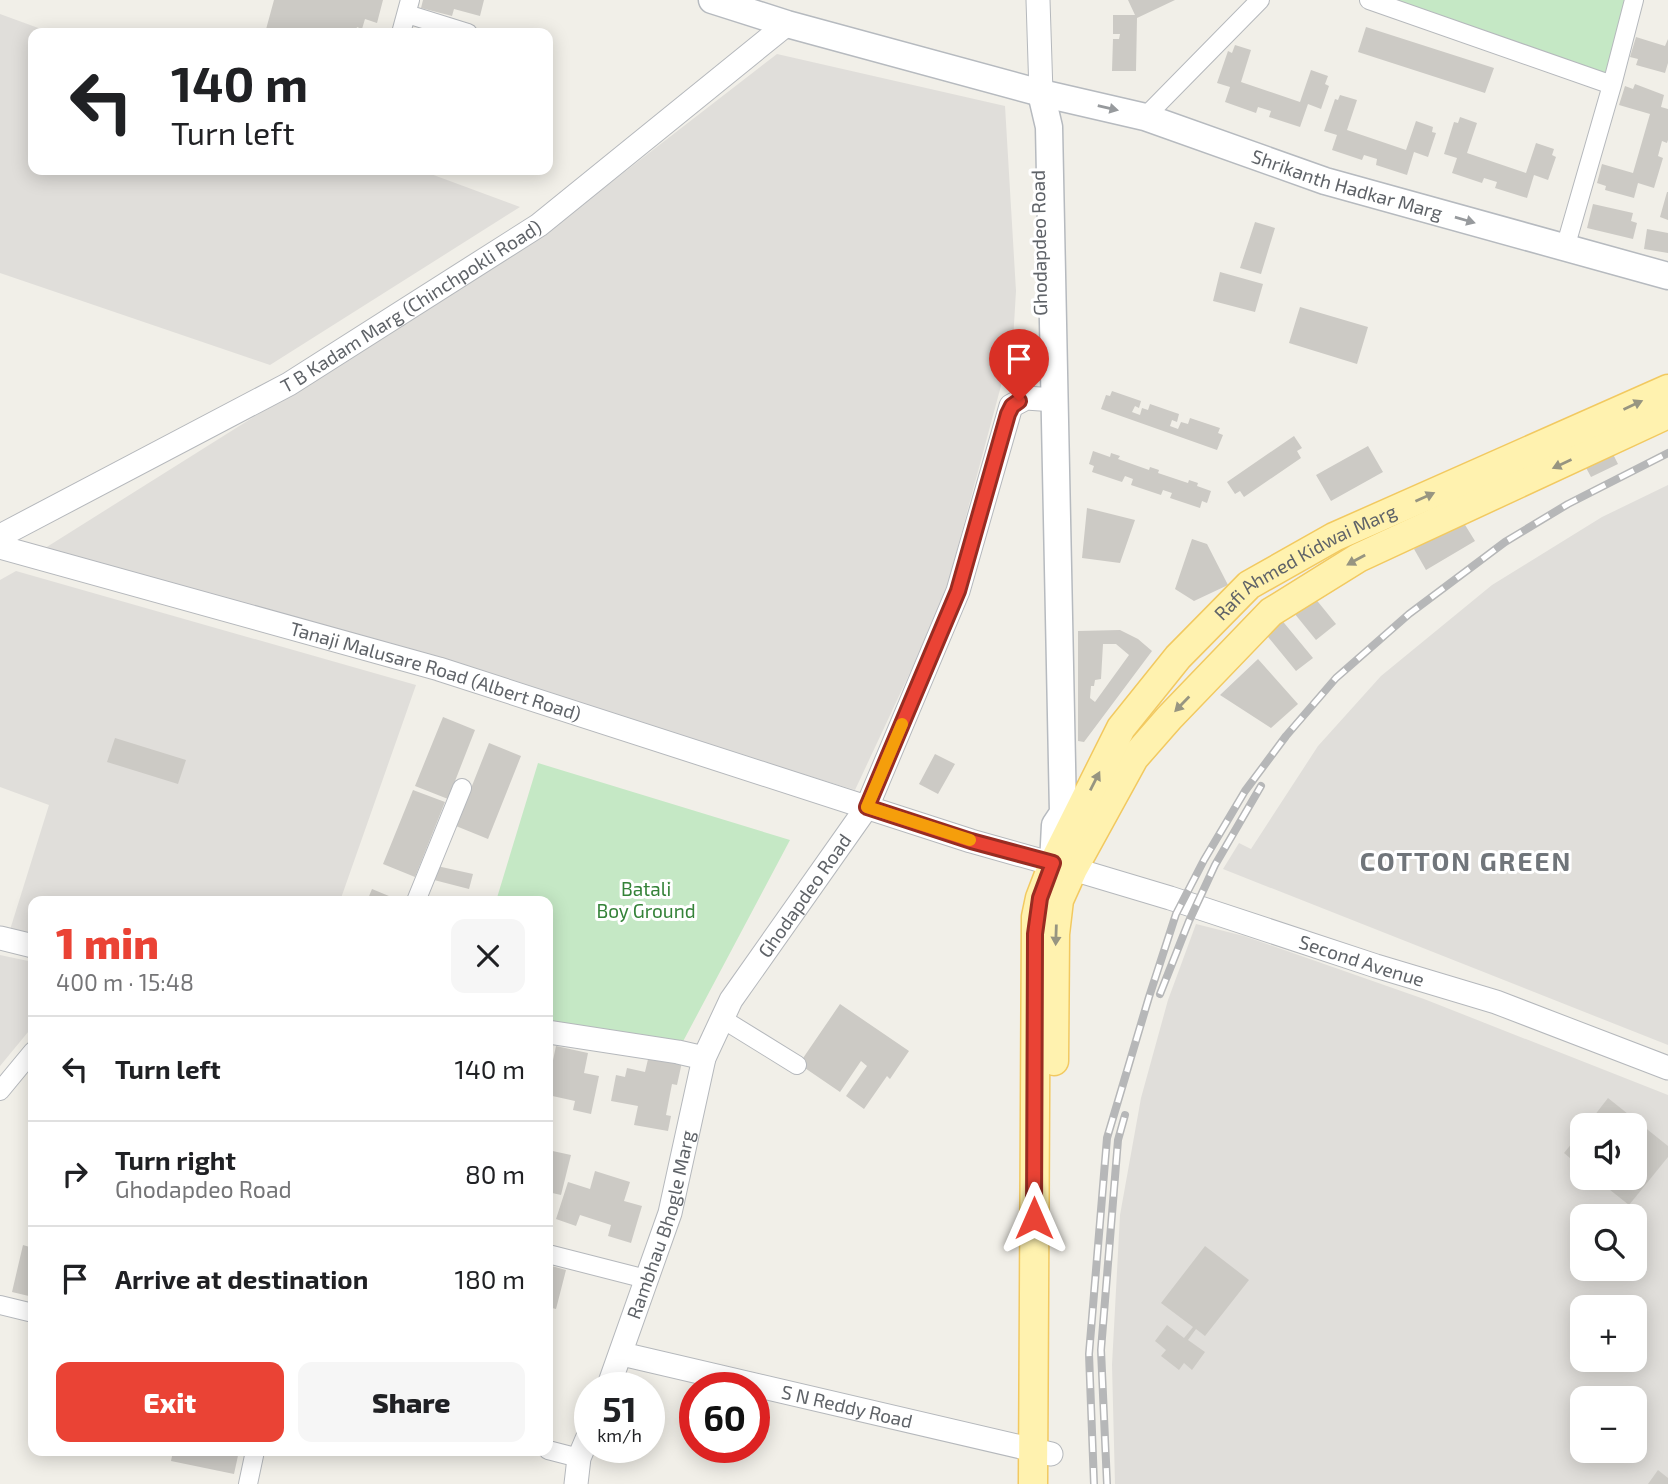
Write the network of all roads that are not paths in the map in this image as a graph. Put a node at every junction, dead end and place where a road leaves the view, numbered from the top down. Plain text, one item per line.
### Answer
1 (712, 0) edge
2 (1025, 0) edge
3 (1038, 0) edge
4 (1260, 0) edge
5 (1369, 0) edge
6 (1634, 0) edge
7 (408, 7) edge
8 (787, 24) junction
9 (402, 28) edge
10 (456, 28) edge
11 (1612, 85) junction
12 (1034, 90) junction
13 (1145, 117) junction
14 (1565, 248) junction
15 (1668, 276) edge
16 (1668, 389) edge
17 (1049, 400) junction
18 (1668, 414) edge
19 (0, 536) edge
20 (0, 547) edge
21 (461, 788) dead end
22 (867, 807) junction
23 (1063, 866) junction
24 (418, 896) edge
25 (0, 938) edge
26 (28, 945) edge
27 (721, 1018) junction
28 (553, 1033) edge
29 (28, 1057) edge
30 (704, 1058) junction
31 (797, 1065) dead end
32 (1668, 1068) edge
33 (0, 1091) edge
34 (553, 1255) edge
35 (646, 1279) junction
36 (0, 1305) edge
37 (28, 1312) edge
38 (622, 1354) junction
39 (615, 1372) edge
40 (553, 1451) edge
41 (1042, 1452) junction
42 (254, 1456) edge
43 (574, 1457) edge
44 (578, 1463) edge
45 (248, 1484) edge
46 (576, 1484) edge
47 (1033, 1484) edge
48 (1052, 1484) edge

1 - 8 main road, Shrikanth Hadkar Marg
2 - 12 street
3 - 12 street
4 - 13 street
5 - 11 street
6 - 11 street
7 - 9 street
7 - 10 street
8 - 12 main road, Shrikanth Hadkar Marg
8 - 19 street, T B Kadam Marg (Chinchpokli Road)
11 - 14 street
12 -> 13 main road, Shrikanth Hadkar Marg
12 - 17 main road, Ghodapdeo Road
13 -> 14 main road, Shrikanth Hadkar Marg
14 - 15 main road, Shrikanth Hadkar Marg
23 -> 16 main road, Rafi Ahmed Kidwai Marg
17 - 22 street, Ghodapdeo Road
17 - 23 main road, Ghodapdeo Road
18 -> 23 main road, Rafi Ahmed Kidwai Marg
20 - 22 street, Tanaji Malusare Road (Albert Road)
21 - 24 street
22 - 23 street, Tanaji Malusare Road (Albert Road)
22 - 27 street, Ghodapdeo Road
23 - 32 street, Second Avenue
23 - 41 main road
25 - 26 street
27 - 30 street, Ghodapdeo Road
27 - 31 street
28 - 30 street
29 - 33 street
30 - 35 street, Rambhau Bhogle Marg
34 - 35 street
35 - 38 street, Rambhau Bhogle Marg
36 - 37 street
38 - 39 street, Rambhau Bhogle Marg
38 - 41 street, S N Reddy Road
40 - 43 street
41 - 47 main road
41 - 48 main road
42 - 45 street
44 - 46 street

